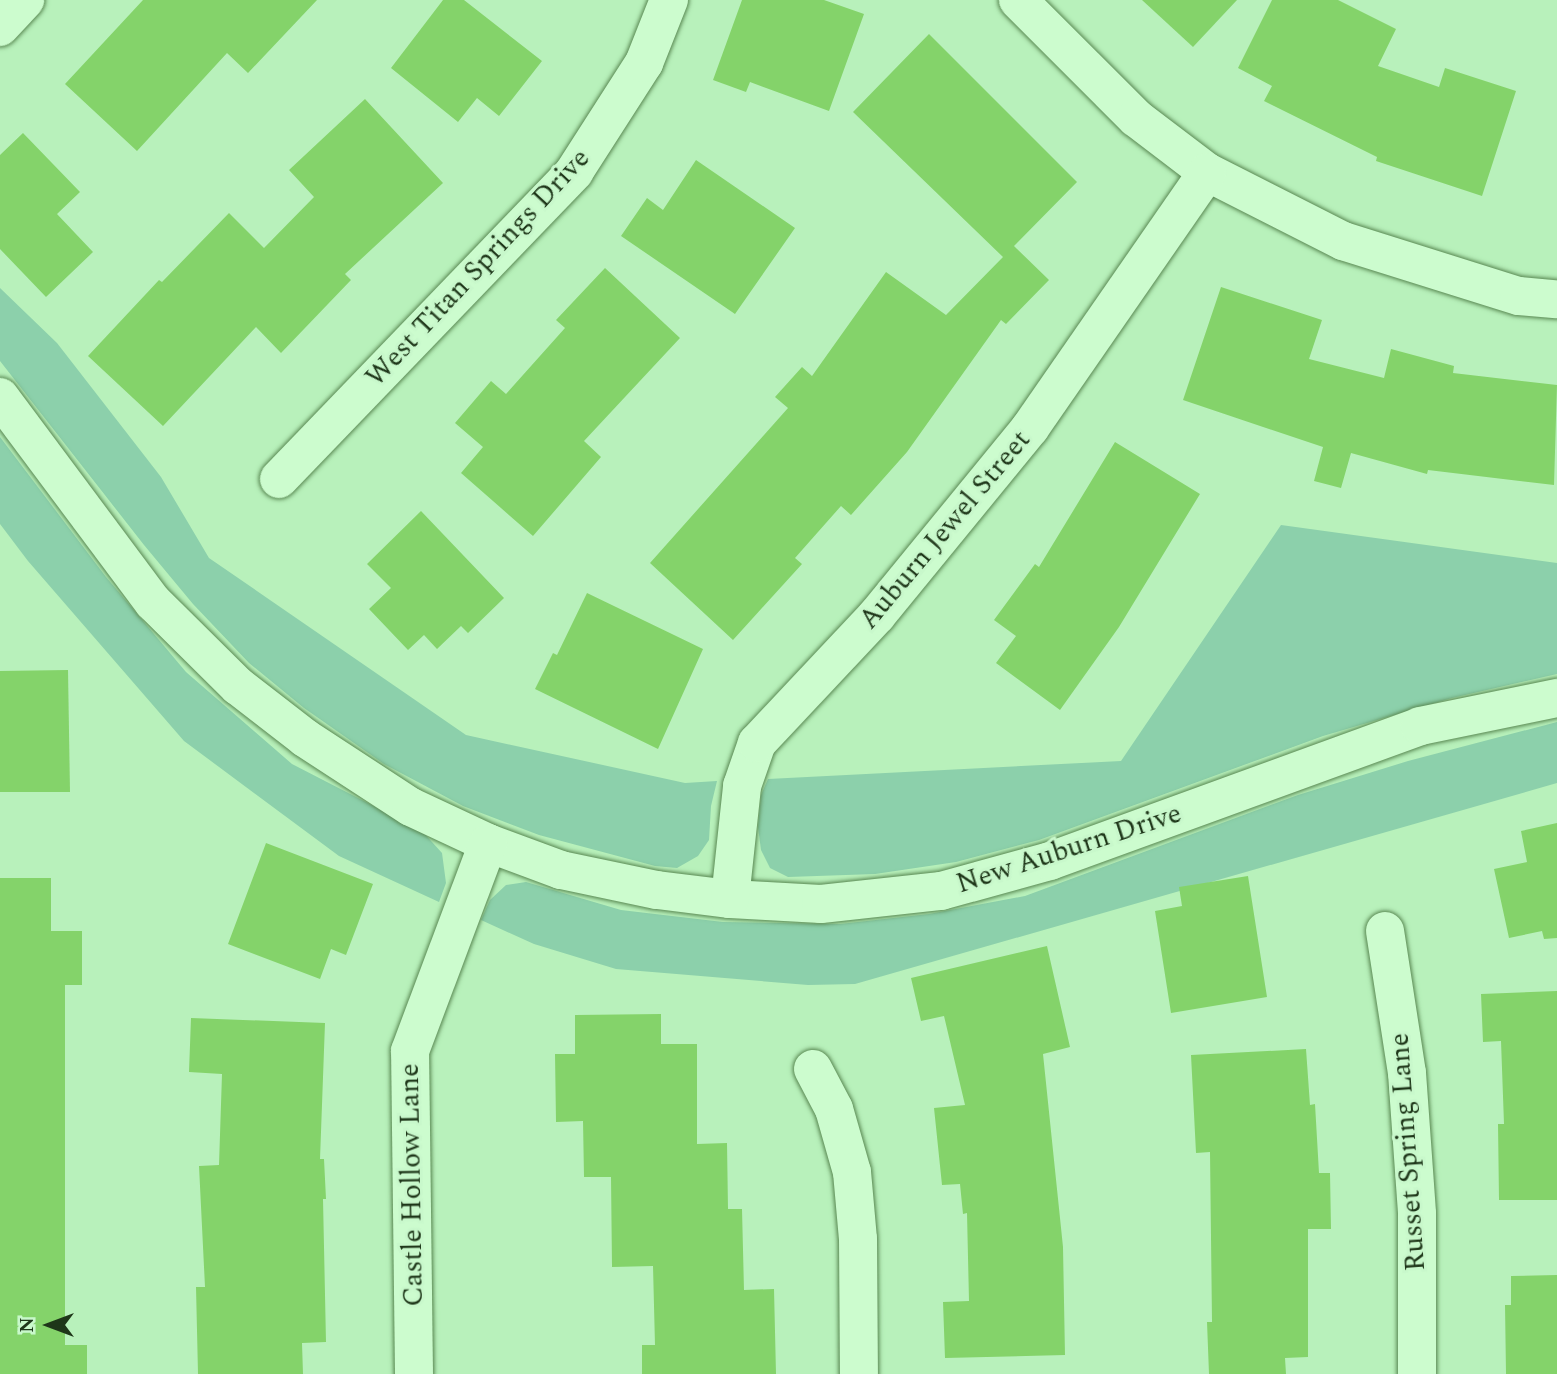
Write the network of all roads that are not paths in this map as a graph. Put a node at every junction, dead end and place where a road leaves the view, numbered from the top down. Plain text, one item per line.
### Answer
1 (25, 0) edge
2 (669, 0) edge
3 (1018, 0) edge
4 (0, 27) edge
5 (1207, 172) junction
6 (1557, 299) edge
7 (0, 397) edge
8 (279, 479) dead end
9 (1557, 698) edge
10 (488, 843) junction
11 (730, 900) junction
12 (1385, 931) dead end
13 (813, 1069) dead end
14 (414, 1374) edge
15 (859, 1374) edge
16 (1417, 1374) edge

1 - 4 street
2 - 8 street, West Titan Springs Drive
3 - 5 street
5 - 6 street
5 - 11 street, Auburn Jewel Street
7 - 10 street, New Auburn Drive
9 - 11 street, New Auburn Drive
10 - 11 street, New Auburn Drive
10 - 14 street, Castle Hollow Lane
12 - 16 street, Russet Spring Lane
13 - 15 street

